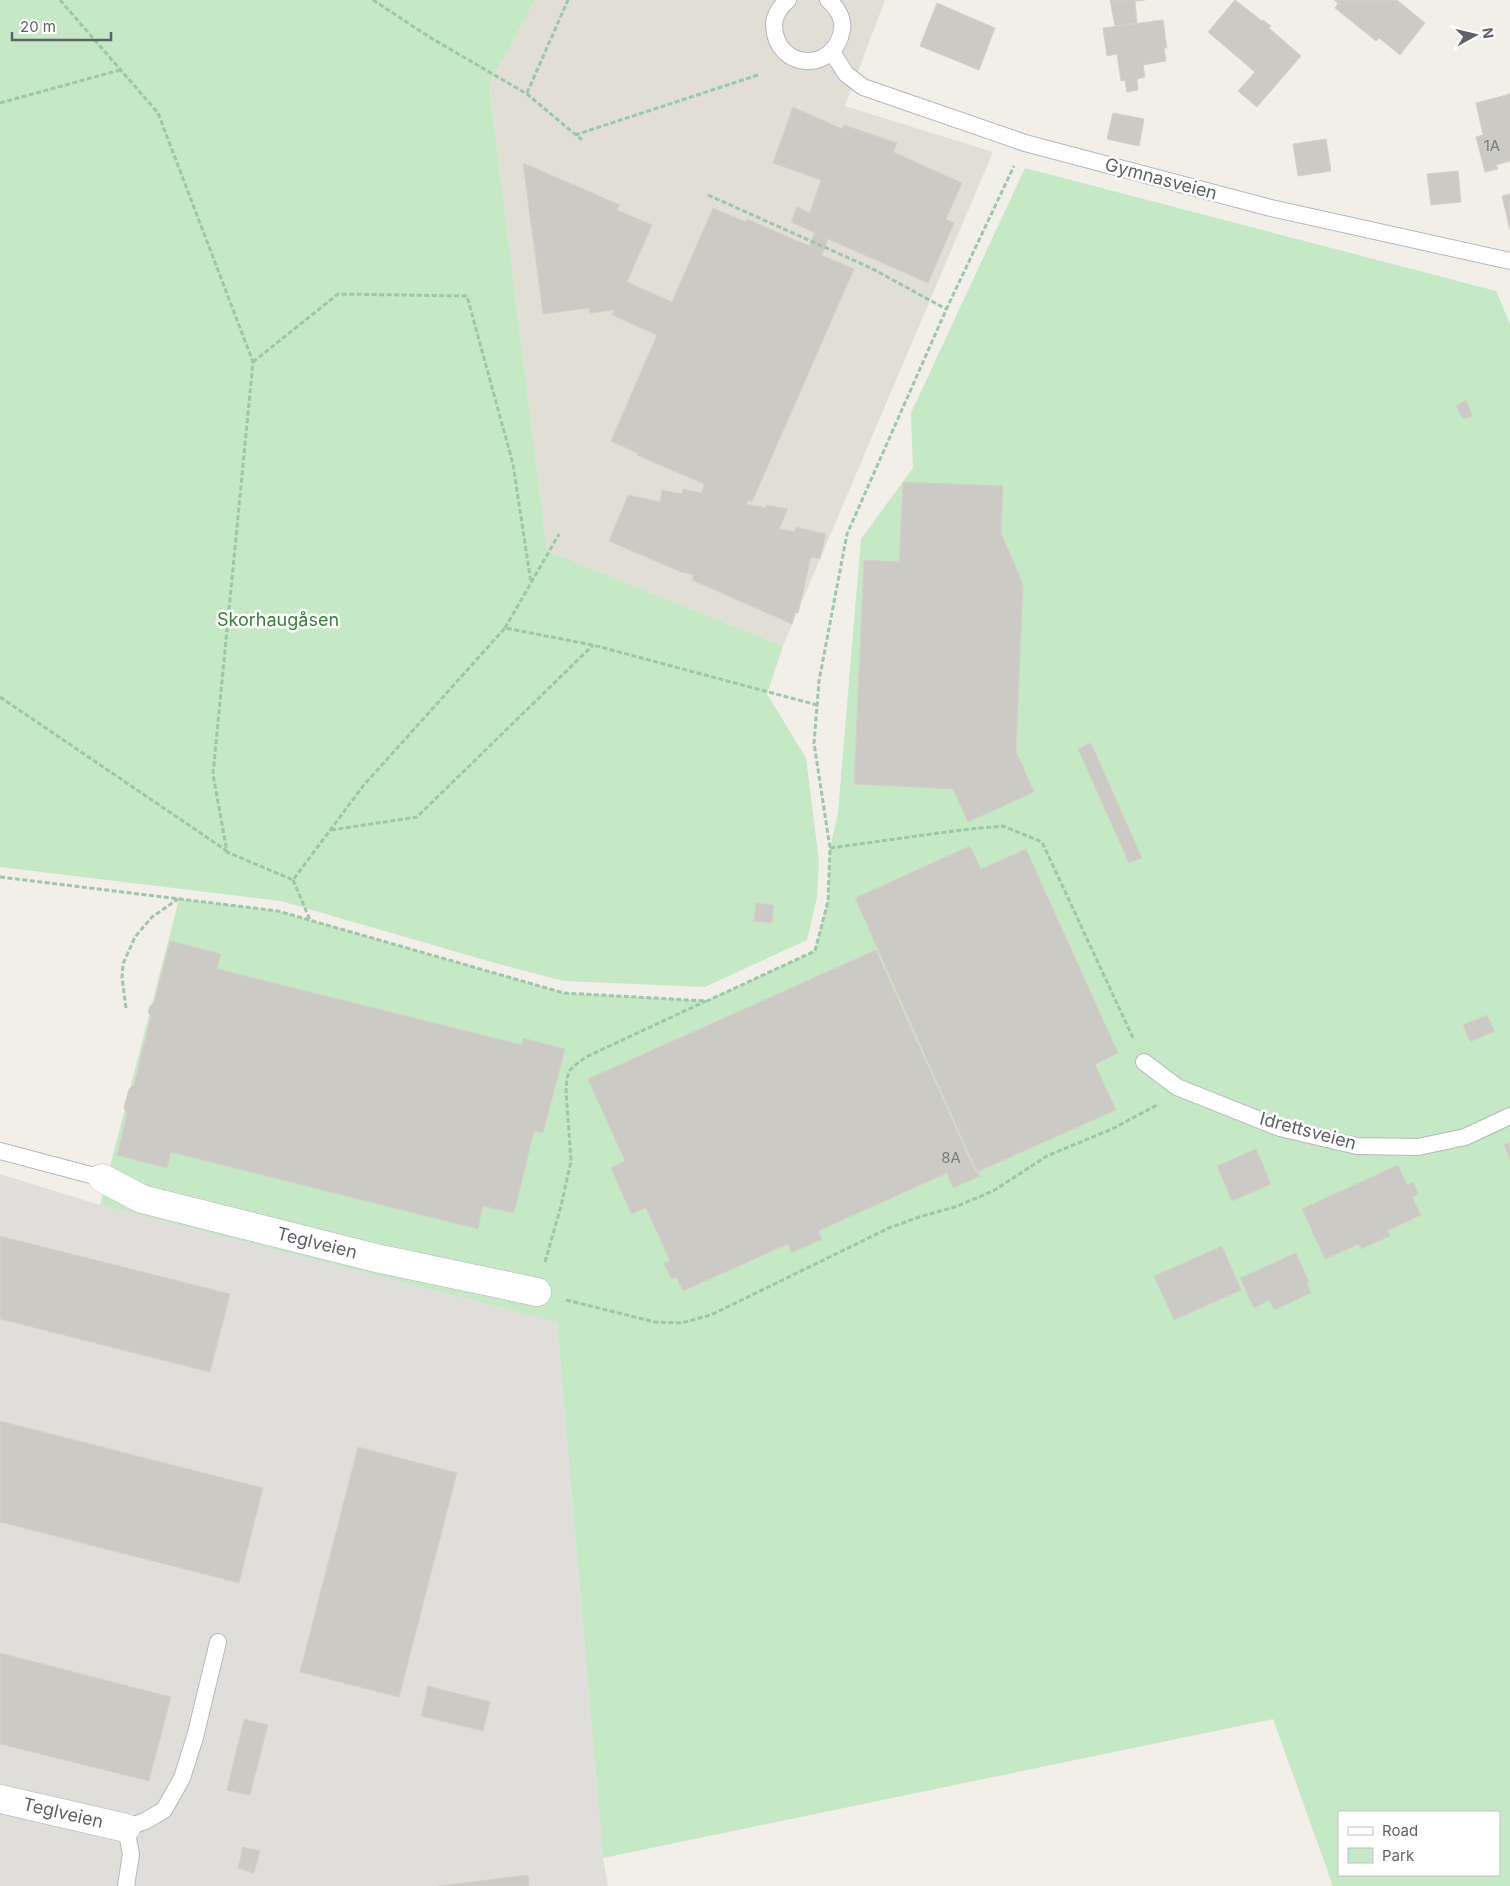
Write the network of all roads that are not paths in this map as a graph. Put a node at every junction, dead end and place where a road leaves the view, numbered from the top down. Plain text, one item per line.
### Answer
1 (788, 0) edge
2 (828, 0) edge
3 (832, 52) junction
4 (1510, 261) edge
5 (1144, 1062) road end
6 (1510, 1116) edge
7 (0, 1151) edge
8 (102, 1178) joint
9 (537, 1292) road end
10 (218, 1642) dead end
11 (0, 1799) edge
12 (126, 1828) junction
13 (126, 1886) edge

1 - 3 lane
2 - 3 lane
3 - 4 lane, Gymnasveien
5 - 6 lane, Idrettsveien
7 - 8 lane
8 - 9 street, Teglveien
10 - 12 lane
11 - 12 street, Teglveien
12 - 13 lane

